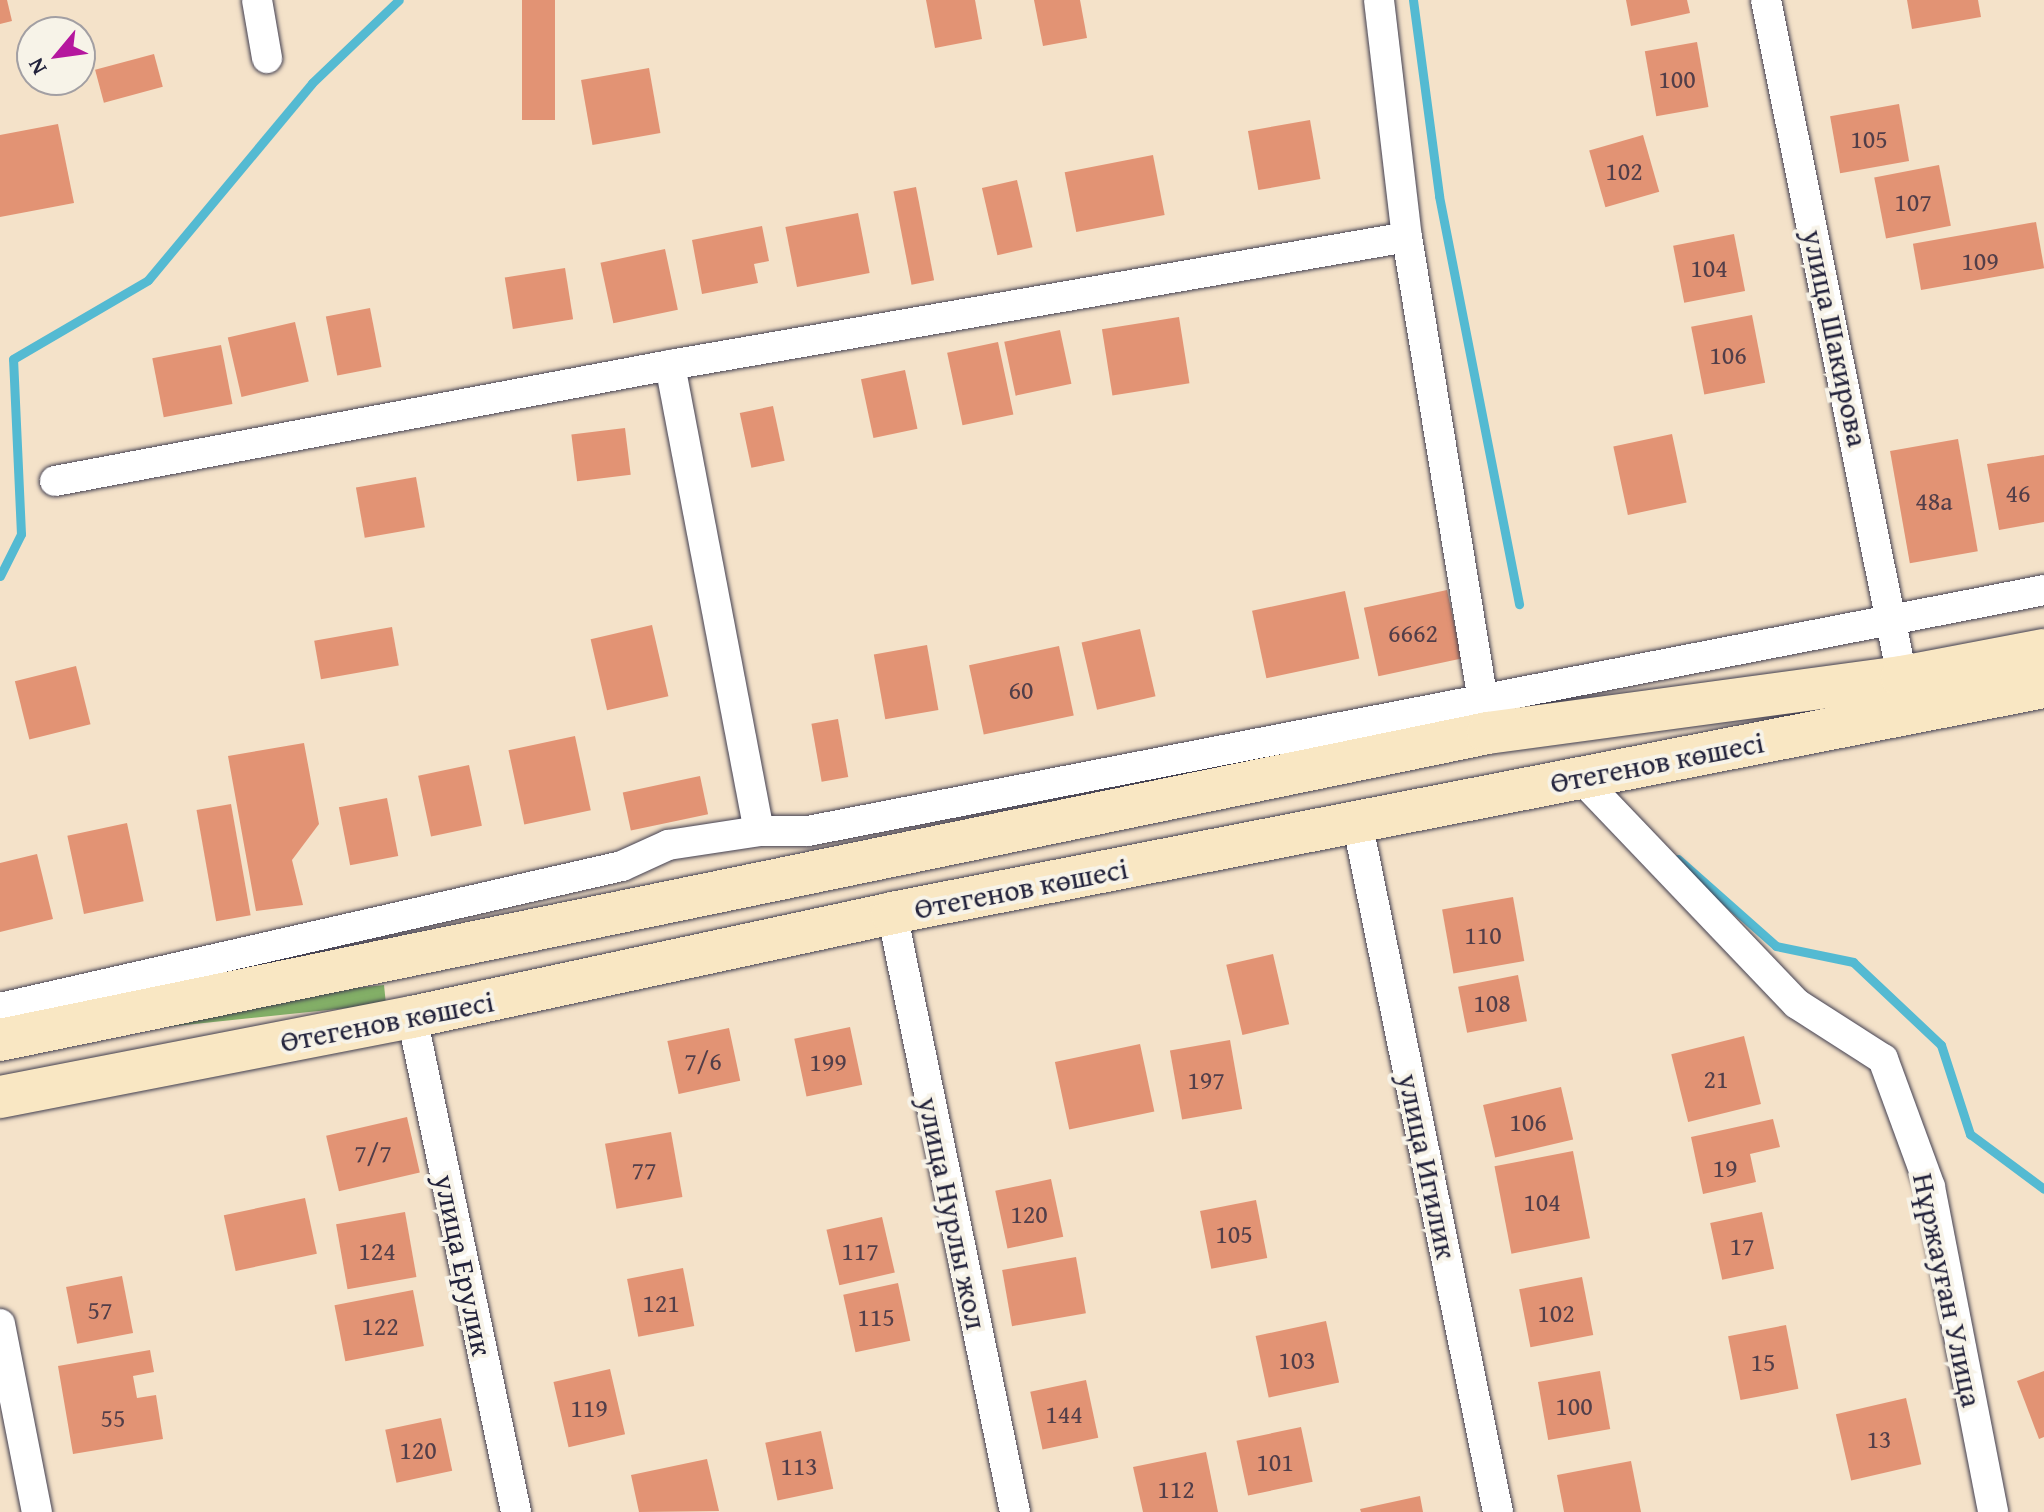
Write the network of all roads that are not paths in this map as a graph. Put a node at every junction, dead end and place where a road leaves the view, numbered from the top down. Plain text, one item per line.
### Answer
1 (257, 0) edge
2 (1379, 0) edge
3 (1766, 0) edge
4 (267, 58) dead end
5 (1407, 237) junction
6 (670, 365) junction
7 (55, 481) dead end
8 (2044, 590) edge
9 (1895, 622) junction
10 (2044, 650) edge
11 (1902, 677) junction
12 (2044, 687) edge
13 (1485, 716) junction
14 (1579, 776) junction
15 (1089, 814) junction
16 (1357, 821) junction
17 (759, 831) junction
18 (1102, 871) junction
19 (892, 913) junction
20 (0, 1008) edge
21 (412, 1017) junction
22 (0, 1040) edge
23 (0, 1097) edge
24 (0, 1324) edge
25 (37, 1512) edge
26 (516, 1512) edge
27 (1015, 1512) edge
28 (1498, 1512) edge
29 (1993, 1512) edge

1 - 4 street
2 - 5 street
3 - 9 street, улица Шакирова
5 - 6 street
5 - 13 street
6 - 7 street
6 - 17 street
8 - 9 street
9 - 11 street, улица Шакирова
9 - 13 street
10 - 11 main road, Өтегенов көшесі
11 - 13 main road, Өтегенов көшесі
12 - 14 main road, Өтегенов көшесі
13 - 15 main road, Өтегенов көшесі
13 - 17 street
14 - 16 main road, Өтегенов көшесі
14 - 29 street, Нұржауған Улица
15 - 18 main road
15 - 22 main road, Өтегенов көшесі
16 - 18 main road, Өтегенов көшесі
16 - 28 street, улица Игилик
17 - 20 street
18 - 19 main road, Өтегенов көшесі
19 - 21 main road, Өтегенов көшесі
19 - 27 street, улица Нурлы жол
21 - 23 main road, Өтегенов көшесі
21 - 26 street, улица Ерулик
24 - 25 street

